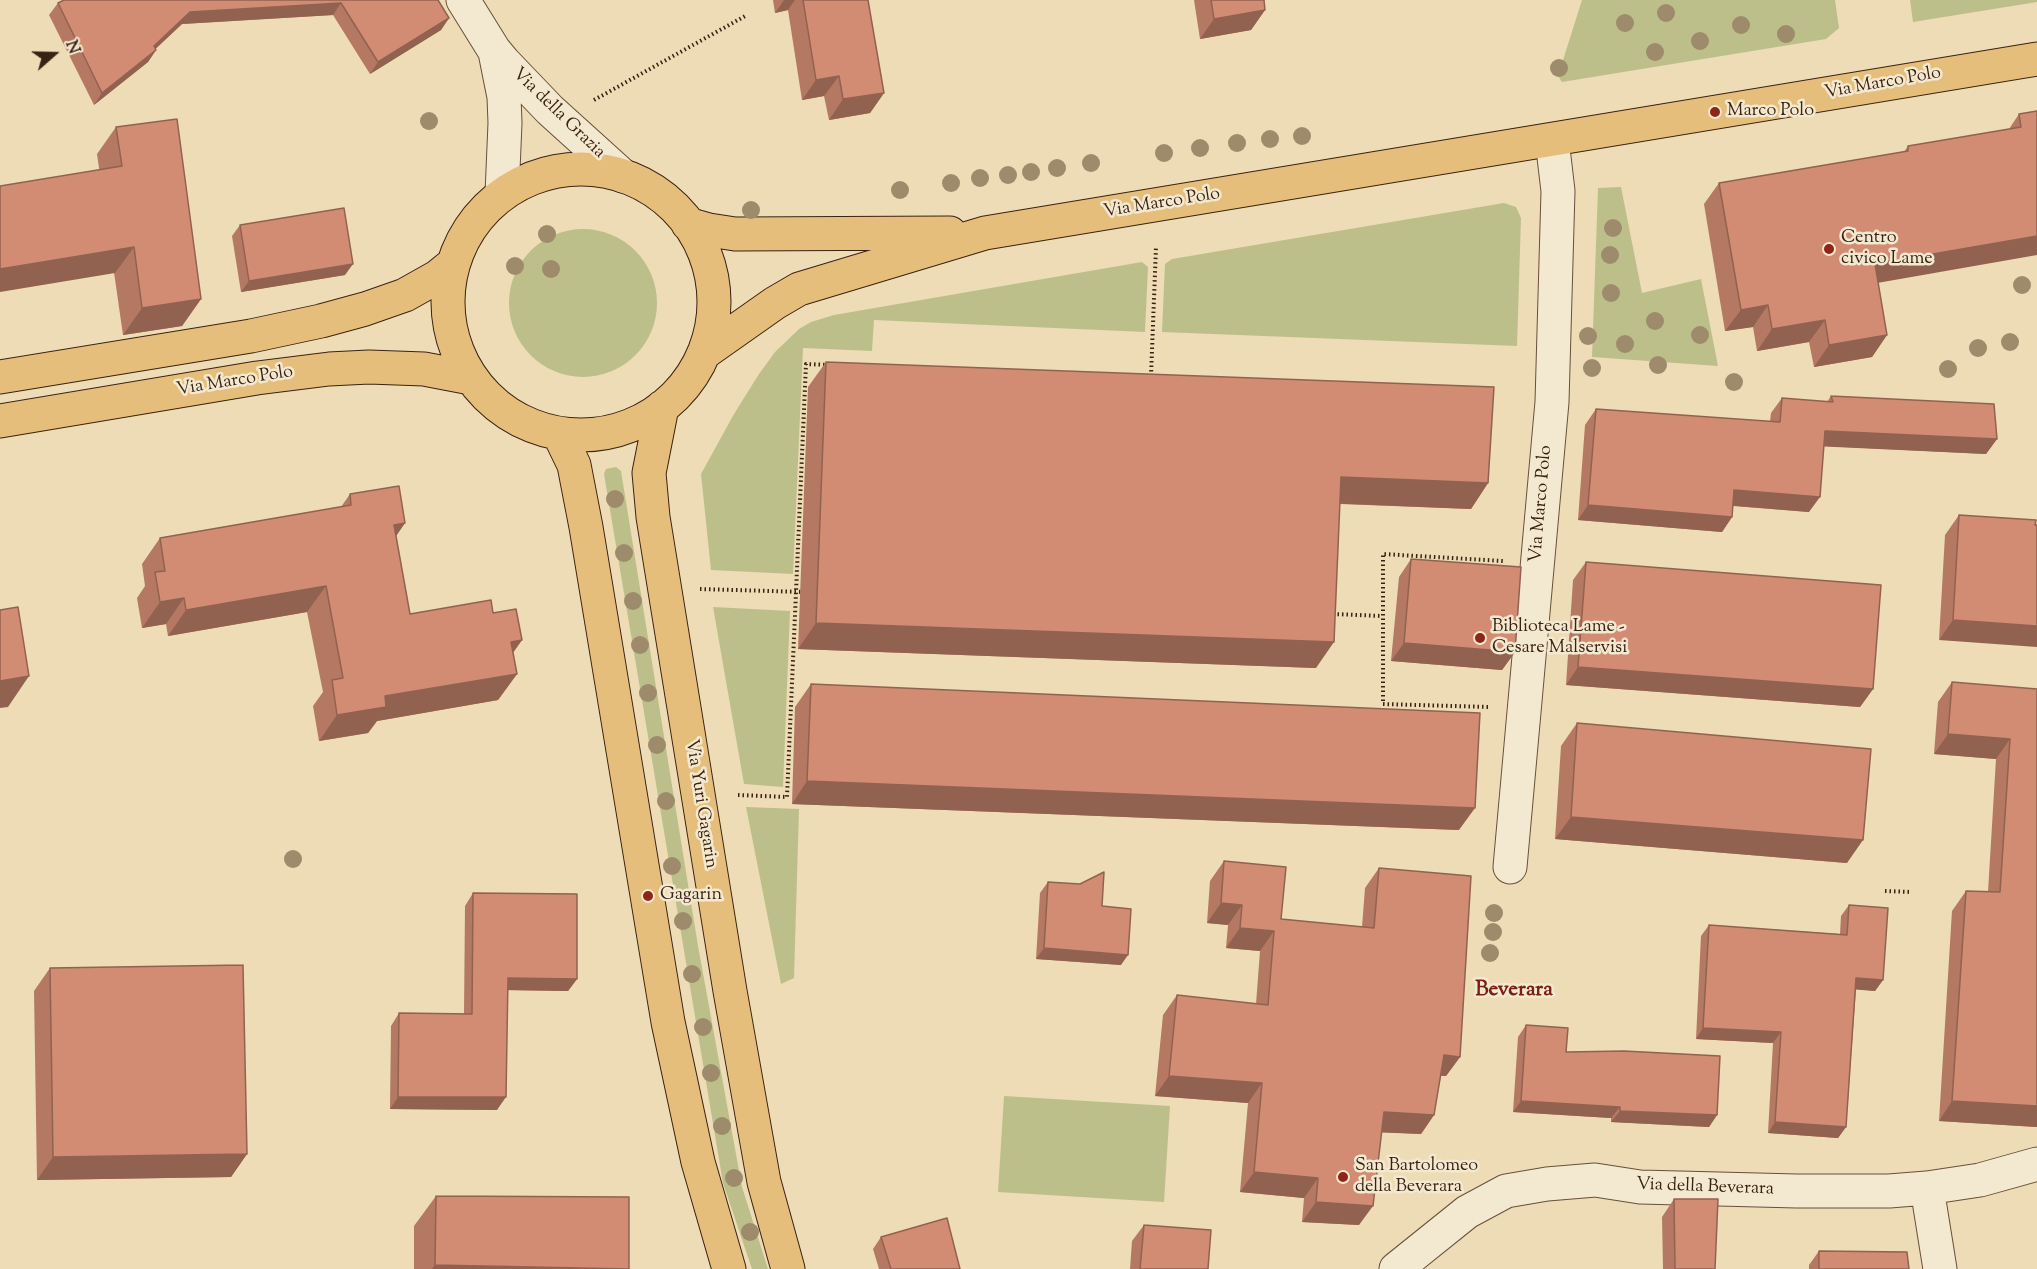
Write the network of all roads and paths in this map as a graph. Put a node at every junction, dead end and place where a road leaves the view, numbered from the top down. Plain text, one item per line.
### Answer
1 (463, 0) edge
2 (747, 15) dead end
3 (494, 50) junction
4 (2037, 59) edge
5 (590, 102) dead end
6 (1552, 140) junction
7 (623, 176) junction
8 (502, 194) junction
9 (688, 224) junction
10 (985, 233) junction
11 (1156, 248) dead end
12 (453, 264) junction
13 (704, 353) junction
14 (839, 365) edge
15 (1151, 376) edge
16 (0, 377) edge
17 (471, 378) junction
18 (662, 407) junction
19 (0, 421) edge
20 (559, 434) junction
21 (1537, 563) junction
22 (699, 589) dead end
23 (796, 592) junction
24 (808, 592) dead end
25 (1322, 614) edge
26 (1382, 616) junction
27 (1524, 708) junction
28 (738, 795) dead end
29 (1510, 867) dead end
30 (1885, 891) dead end
31 (1912, 892) dead end
32 (2037, 1164) edge
33 (1927, 1188) junction
34 (729, 1269) edge
35 (788, 1269) edge
36 (1396, 1269) edge
37 (1940, 1269) edge

1 - 3 street, Via della Grazia
2 - 5 path
3 - 7 street, Via della Grazia
3 - 8 street, Via della Grazia
4 - 6 main road, Via Marco Polo
6 - 10 main road, Via Marco Polo
6 - 21 street, Via Marco Polo
7 - 8 main road
7 - 9 main road
8 - 12 main road
9 - 10 main road, Via Marco Polo
9 - 13 main road
10 - 13 main road, Via Marco Polo
11 - 15 path
12 - 16 main road
12 - 17 main road
13 - 18 main road
14 - 23 path
17 - 19 main road, Via Marco Polo
17 - 20 main road
18 - 20 main road
18 - 35 main road, Via Yuri Gagarin
20 - 34 main road
21 - 26 path
21 - 27 street, Via Marco Polo
22 - 23 path
23 - 24 path
23 - 28 path
25 - 26 path
26 - 27 path
27 - 29 street, Via Marco Polo
30 - 31 path
32 - 33 street, Via della Beverara
33 - 36 street, Via della Beverara
33 - 37 street

